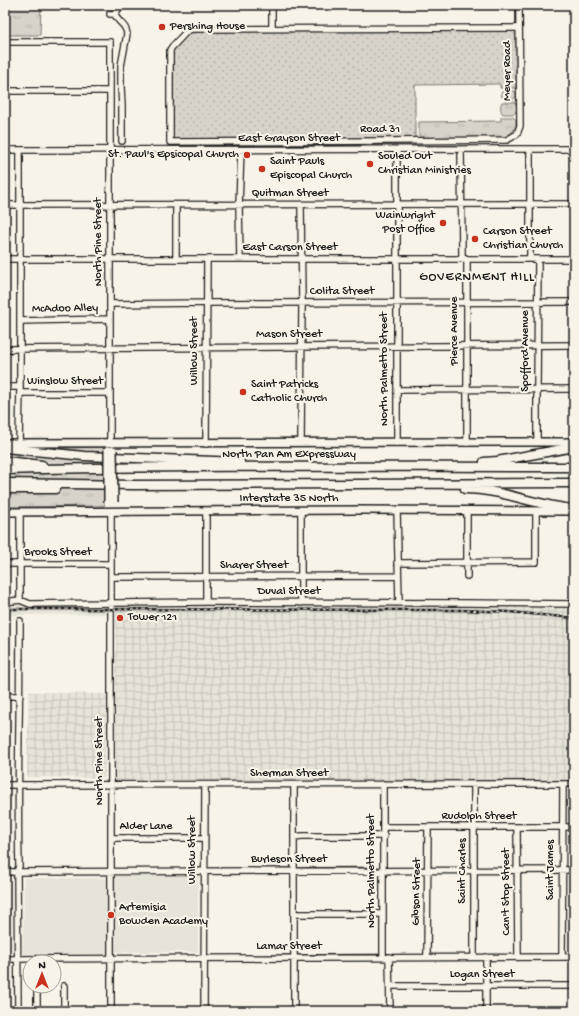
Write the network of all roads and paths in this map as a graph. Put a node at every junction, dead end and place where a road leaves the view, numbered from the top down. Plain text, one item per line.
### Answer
1 (121, 5) edge
2 (272, 5) edge
3 (519, 5) edge
4 (272, 28) junction
5 (519, 28) junction
6 (8, 42) dead end
7 (5, 91) edge
8 (110, 91) junction
9 (516, 135) joint
10 (122, 141) dead end
11 (530, 149) junction
12 (574, 149) edge
13 (5, 150) edge
14 (20, 150) junction
15 (110, 150) junction
16 (241, 150) junction
17 (397, 150) junction
18 (461, 150) junction
19 (462, 204) junction
20 (574, 204) edge
21 (5, 205) edge
22 (176, 205) junction
23 (239, 205) junction
24 (301, 205) junction
25 (397, 205) junction
26 (530, 205) junction
27 (20, 206) junction
28 (110, 206) junction
29 (5, 259) edge
30 (20, 259) junction
31 (110, 259) junction
32 (176, 259) junction
33 (206, 259) junction
34 (240, 259) junction
35 (301, 259) junction
36 (397, 259) junction
37 (467, 259) junction
38 (530, 259) junction
39 (538, 259) junction
40 (574, 259) edge
41 (537, 302) junction
42 (574, 302) edge
43 (206, 303) junction
44 (302, 303) junction
45 (396, 303) junction
46 (466, 303) junction
47 (110, 304) junction
48 (110, 319) junction
49 (20, 321) junction
50 (537, 345) junction
51 (574, 345) edge
52 (301, 346) junction
53 (396, 346) junction
54 (466, 346) junction
55 (206, 347) junction
56 (5, 348) edge
57 (110, 348) junction
58 (20, 349) junction
59 (5, 386) edge
60 (537, 389) junction
61 (574, 389) edge
62 (20, 390) junction
63 (397, 390) junction
64 (466, 390) junction
65 (110, 393) junction
66 (537, 442) junction
67 (574, 442) edge
68 (5, 443) edge
69 (301, 443) junction
70 (397, 443) junction
71 (467, 443) junction
72 (19, 444) junction
73 (206, 444) junction
74 (110, 447) junction
75 (5, 448) edge
76 (574, 448) edge
77 (5, 461) edge
78 (299, 467) junction
79 (356, 467) junction
80 (574, 467) edge
81 (78, 468) junction
82 (5, 470) edge
83 (5, 483) edge
84 (574, 483) edge
85 (342, 484) junction
86 (132, 485) junction
87 (5, 490) edge
88 (301, 510) junction
89 (397, 510) junction
90 (467, 510) junction
91 (574, 510) edge
92 (206, 511) junction
93 (536, 511) junction
94 (5, 512) edge
95 (20, 512) junction
96 (111, 512) junction
97 (467, 562) junction
98 (398, 563) junction
99 (5, 564) edge
100 (20, 564) junction
101 (110, 564) junction
102 (398, 576) junction
103 (467, 576) dead end
104 (110, 577) junction
105 (205, 577) junction
106 (301, 577) junction
107 (20, 600) junction
108 (5, 602) edge
109 (206, 602) junction
110 (110, 603) junction
111 (301, 603) junction
112 (398, 603) junction
113 (574, 604) edge
114 (20, 621) dead end
115 (5, 696) edge
116 (20, 696) junction
117 (18, 784) junction
118 (110, 784) junction
119 (383, 784) junction
120 (474, 784) junction
121 (563, 784) junction
122 (574, 784) edge
123 (5, 785) edge
124 (204, 785) junction
125 (294, 785) junction
126 (562, 827) junction
127 (574, 827) edge
128 (384, 828) junction
129 (428, 828) junction
130 (474, 828) junction
131 (517, 828) junction
132 (384, 836) junction
133 (294, 837) junction
134 (111, 838) junction
135 (204, 838) junction
136 (562, 870) junction
137 (574, 870) edge
138 (294, 871) junction
139 (383, 871) junction
140 (428, 871) junction
141 (474, 871) junction
142 (518, 871) junction
143 (5, 872) edge
144 (17, 872) junction
145 (111, 872) junction
146 (204, 872) junction
147 (294, 914) junction
148 (384, 914) junction
149 (386, 957) junction
150 (427, 957) junction
151 (474, 957) junction
152 (486, 957) junction
153 (518, 957) junction
154 (562, 957) junction
155 (574, 957) edge
156 (111, 958) junction
157 (204, 958) junction
158 (294, 958) junction
159 (5, 959) edge
160 (18, 959) junction
161 (64, 986) dead end
162 (390, 986) junction
163 (486, 986) junction
164 (574, 986) edge
165 (37, 994) edge
166 (37, 1010) edge
167 (18, 1011) edge
168 (64, 1011) edge
169 (111, 1011) edge
170 (204, 1011) edge
171 (294, 1011) edge
172 (390, 1011) edge
173 (486, 1011) edge

1 - 10 street
2 - 4 street
3 - 5 street, Meyer Road
4 - 5 street
4 - 9 street, Road 31
5 - 9 street, Meyer Road
6 - 8 street, North Pine Street
7 - 8 street
8 - 15 street, North Pine Street
11 - 12 street, East Grayson Street
11 - 18 street, East Grayson Street
11 - 26 street
13 - 14 street, East Grayson Street
14 - 15 street, East Grayson Street
14 - 27 street
15 - 16 street, East Grayson Street
15 - 28 street, North Pine Street
16 - 17 street, East Grayson Street
16 - 23 street
17 - 18 street, East Grayson Street
17 - 25 street, North Palmetto Street
18 - 19 street, Pierce Avenue
19 - 25 street, Quitman Street
19 - 26 street, Quitman Street
19 - 37 street, Pierce Avenue
20 - 26 street, Quitman Street
21 - 27 street, Quitman Street
22 - 23 street, Quitman Street
22 - 28 street, Quitman Street
22 - 32 street
23 - 24 street, Quitman Street
23 - 34 street
24 - 25 street, Quitman Street
24 - 35 street
25 - 36 street, North Palmetto Street
26 - 38 street
27 - 28 street, Quitman Street
27 - 30 street
28 - 31 street, North Pine Street
29 - 30 street, East Carson Street
30 - 31 street, East Carson Street
30 - 49 street
31 - 32 street, East Carson Street
31 - 47 street, North Pine Street
32 - 33 street, East Carson Street
33 - 34 street, East Carson Street
33 - 43 street, Willow Street
34 - 35 street, East Carson Street
35 - 36 street, East Carson Street
35 - 44 street
36 - 37 street, East Carson Street
36 - 45 street, North Palmetto Street
37 - 38 street, East Carson Street
37 - 46 street, Pierce Avenue
38 - 39 street, East Carson Street
39 - 40 street, East Carson Street
39 - 41 street, Spofford Avenue
41 - 42 street, Colita Street
41 - 46 street, Colita Street
41 - 50 street, Spofford Avenue
43 - 44 street, Colita Street
43 - 47 street, Colita Street
43 - 55 street, Willow Street
44 - 45 street, Colita Street
44 - 52 street
45 - 46 street, Colita Street
45 - 53 street, North Palmetto Street
46 - 54 street, Pierce Avenue
47 - 48 street, North Pine Street
48 - 49 street, McAdoo Alley
48 - 57 street, North Pine Street
49 - 58 street
50 - 51 street, Mason Street
50 - 54 street, Mason Street
50 - 60 street, Spofford Avenue
52 - 53 street, Mason Street
52 - 55 street, Mason Street
52 - 69 street
53 - 54 street, Mason Street
53 - 63 street, North Palmetto Street
54 - 64 street, Pierce Avenue
55 - 57 street, Mason Street
55 - 73 street, Willow Street
56 - 58 street, Mason Street
57 - 58 street, Mason Street
57 - 65 street, North Pine Street
58 - 62 street
59 - 62 street, Winslow Street
60 - 61 street
60 - 64 street
60 - 66 street, Spofford Avenue
62 - 65 street, Winslow Street
62 - 72 street
63 - 64 street
63 - 70 street, North Palmetto Street
64 - 71 street, Pierce Avenue
65 - 74 street, North Pine Street
66 - 67 main road
66 - 71 main road
68 - 72 main road
69 - 70 main road
69 - 73 main road
70 - 71 main road
72 - 74 main road
73 - 74 main road
74 - 96 main road, North Pine Street, bridge
75 - 78 highway
76 - 79 highway
77 - 81 highway
78 - 79 highway, North Pan Am Expressway
78 - 81 highway, North Pan Am Expressway
79 - 80 highway, North Pan Am Expressway
81 - 82 highway, North Pan Am Expressway
83 - 86 highway
84 - 85 highway
85 - 86 highway
85 - 91 highway
86 - 87 highway
88 - 89 main road, Interstate 35 North
88 - 92 main road, Interstate 35 North
88 - 106 street
89 - 90 main road, Interstate 35 North
89 - 98 street
90 - 93 main road, Interstate 35 North
90 - 97 street
91 - 93 main road, Interstate 35 North
92 - 96 main road, Interstate 35 North
92 - 105 street
93 - 97 street
94 - 95 main road, Interstate 35 North
95 - 96 main road, Interstate 35 North
95 - 100 street
96 - 101 street, North Pine Street
97 - 98 street
97 - 103 street
98 - 102 street
99 - 100 street, Brooks Street
100 - 101 street, Brooks Street
100 - 107 street
101 - 104 street, North Pine Street
102 - 106 street, Sharer Street
102 - 112 street
104 - 105 street, Sharer Street
104 - 110 street, North Pine Street
105 - 106 street, Sharer Street
105 - 109 street
106 - 111 street
107 - 108 street, Duval Street
107 - 110 street, Duval Street
109 - 110 street, Duval Street
109 - 111 street, Duval Street
110 - 118 street, North Pine Street
111 - 112 street, Duval Street
112 - 113 street, Duval Street
114 - 116 street
115 - 116 street
116 - 117 street
117 - 118 street, Sherman Street
117 - 123 street, Sherman Street
117 - 144 street
118 - 124 street, Sherman Street
118 - 134 street, North Pine Street
119 - 120 street, Sherman Street
119 - 125 street, Sherman Street
119 - 128 street, North Palmetto Street
120 - 121 street, Sherman Street
120 - 130 street, Saint Charles
121 - 122 street, Sherman Street
121 - 126 street, Saint James
124 - 125 street, Sherman Street
124 - 135 street, Willow Street
125 - 133 street
126 - 127 street, Rudolph Street
126 - 131 street, Rudolph Street
126 - 136 street, Saint James
128 - 129 street, Rudolph Street
128 - 132 street, North Palmetto Street
129 - 130 street, Rudolph Street
129 - 140 street, Gibson Street
130 - 131 street, Rudolph Street
130 - 141 street, Saint Charles
131 - 142 street, Can't Stop Street
132 - 133 street
132 - 139 street, North Palmetto Street
133 - 138 street
134 - 135 street, Alder Lane
134 - 145 street, North Pine Street
135 - 146 street, Willow Street
136 - 137 street, Burleson Street
136 - 142 street, Burleson Street
136 - 154 street, Saint James
138 - 139 street, Burleson Street
138 - 146 street, Burleson Street
138 - 147 street
139 - 140 street, Burleson Street
139 - 148 street, North Palmetto Street
140 - 141 street, Burleson Street
140 - 150 street, Gibson Street
141 - 142 street, Burleson Street
141 - 151 street, Saint Charles
142 - 153 street, Can't Stop Street
143 - 144 street, Burleson Street
144 - 145 street, Burleson Street
144 - 160 street
145 - 146 street, Burleson Street
145 - 156 street, North Pine Street
146 - 157 street, Willow Street
147 - 148 street
147 - 158 street
148 - 149 street, North Palmetto Street
149 - 150 street, Lamar Street
149 - 158 street, Lamar Street
149 - 162 street, North Palmetto Street
150 - 151 street, Lamar Street
151 - 152 street, Lamar Street
152 - 153 street, Lamar Street
152 - 163 street
153 - 154 street, Lamar Street
154 - 155 street, Lamar Street
156 - 157 street, Lamar Street
156 - 160 street, Lamar Street
156 - 169 street, North Pine Street
157 - 158 street, Lamar Street
157 - 170 street, Willow Street
158 - 171 street
159 - 160 street, Lamar Street
160 - 167 street
161 - 168 street
162 - 163 street, Logan Street
162 - 172 street, North Palmetto Street
163 - 164 street, Logan Street
163 - 173 street
165 - 166 street

